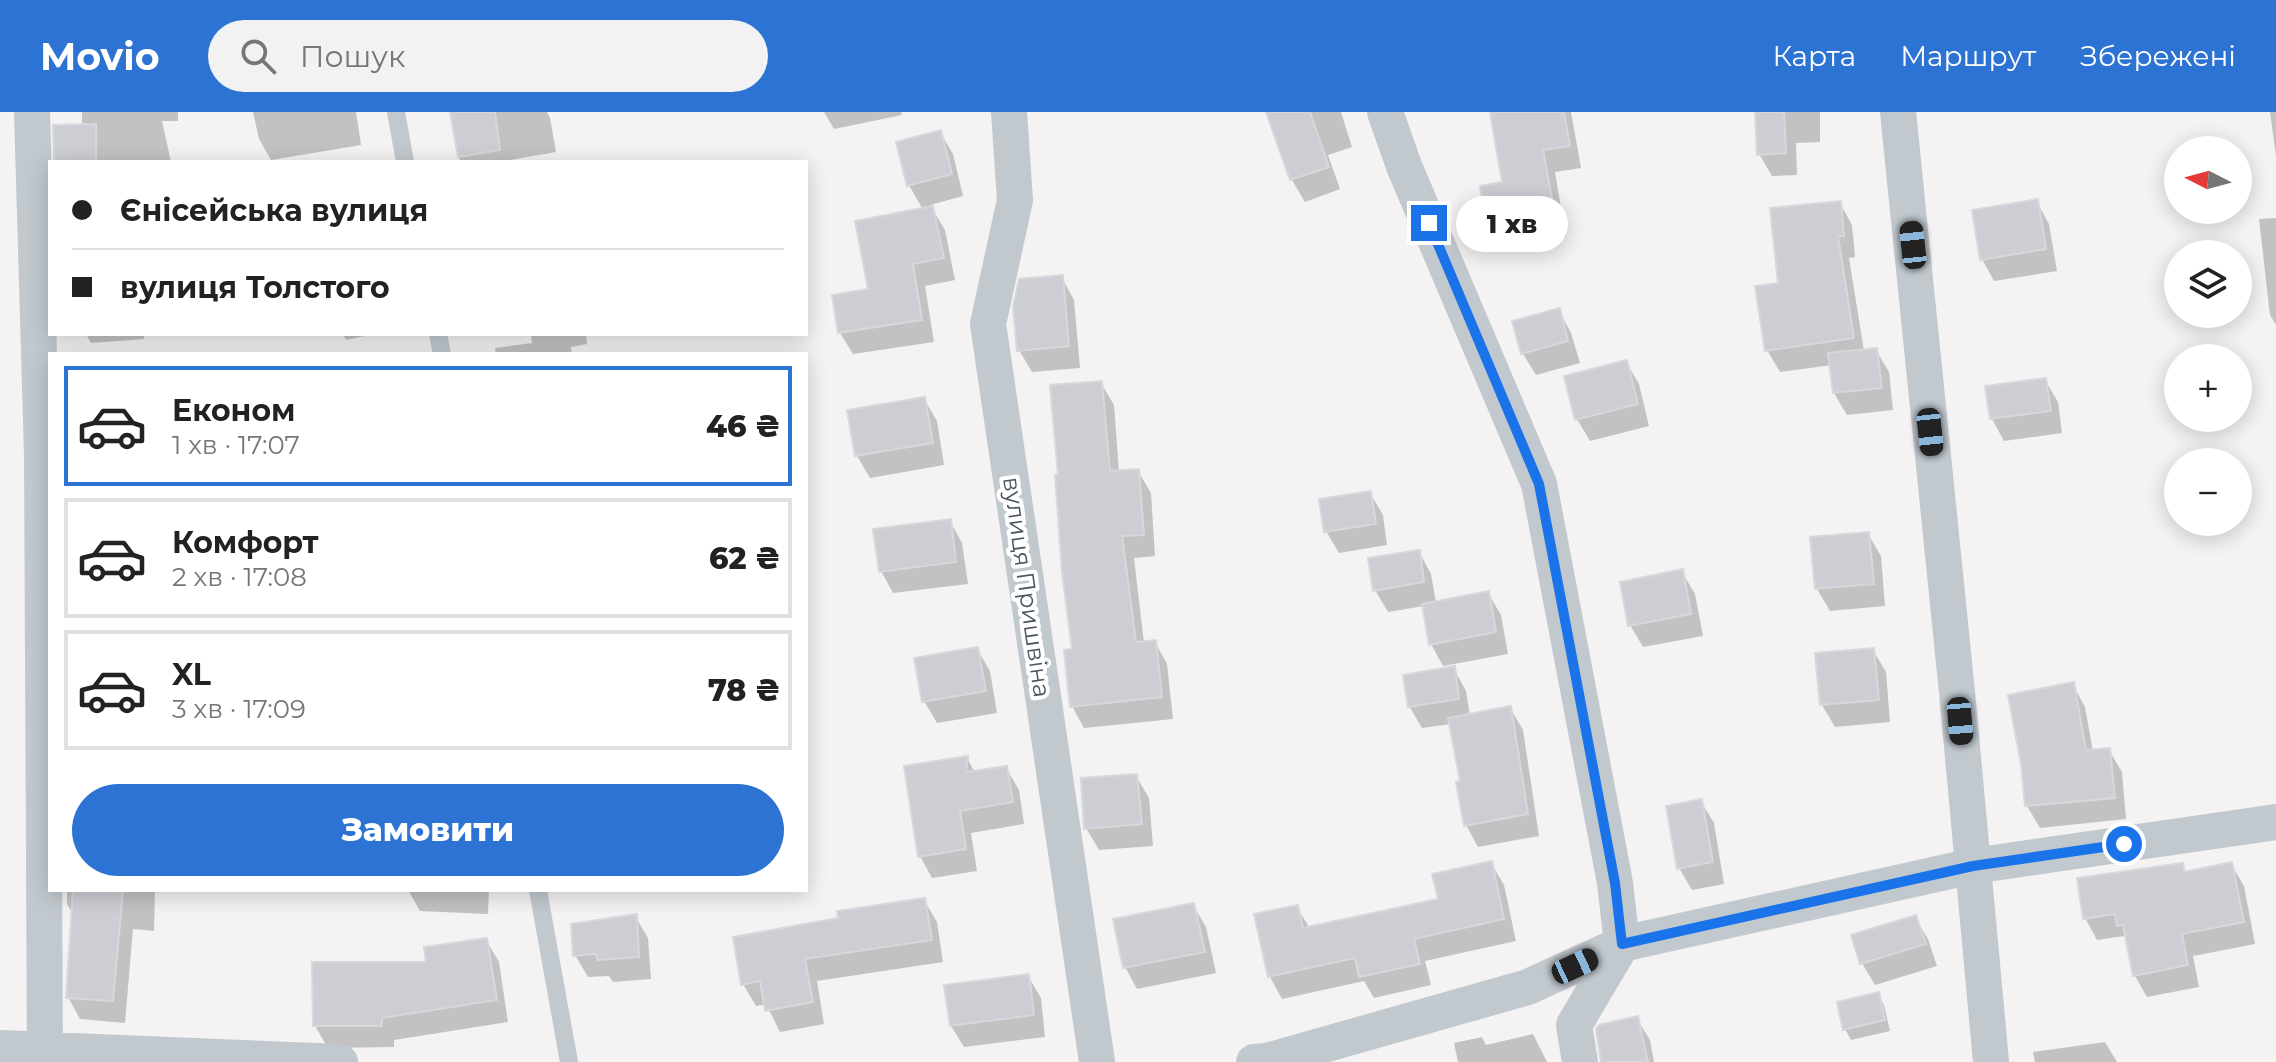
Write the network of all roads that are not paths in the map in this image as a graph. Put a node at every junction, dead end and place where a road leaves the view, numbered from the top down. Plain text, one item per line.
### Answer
1 (32, 112) edge
2 (396, 112) edge
3 (1009, 112) edge
4 (1385, 112) edge
5 (1898, 112) edge
6 (405, 160) edge
7 (2276, 822) edge
8 (1973, 866) junction
9 (538, 892) edge
10 (1622, 944) junction
11 (0, 1048) edge
12 (46, 1057) edge
13 (340, 1062) edge
14 (569, 1062) edge
15 (1097, 1062) edge
16 (1263, 1062) edge
17 (1580, 1062) edge
18 (1991, 1062) edge

1 - 12 street
2 - 6 lane
3 - 15 street, вулиця Пришвіна
4 - 10 street
5 - 8 street
7 - 8 street
8 - 10 street
8 - 18 street
9 - 14 lane
10 - 16 street
10 - 17 street
11 - 12 street
12 - 13 street

